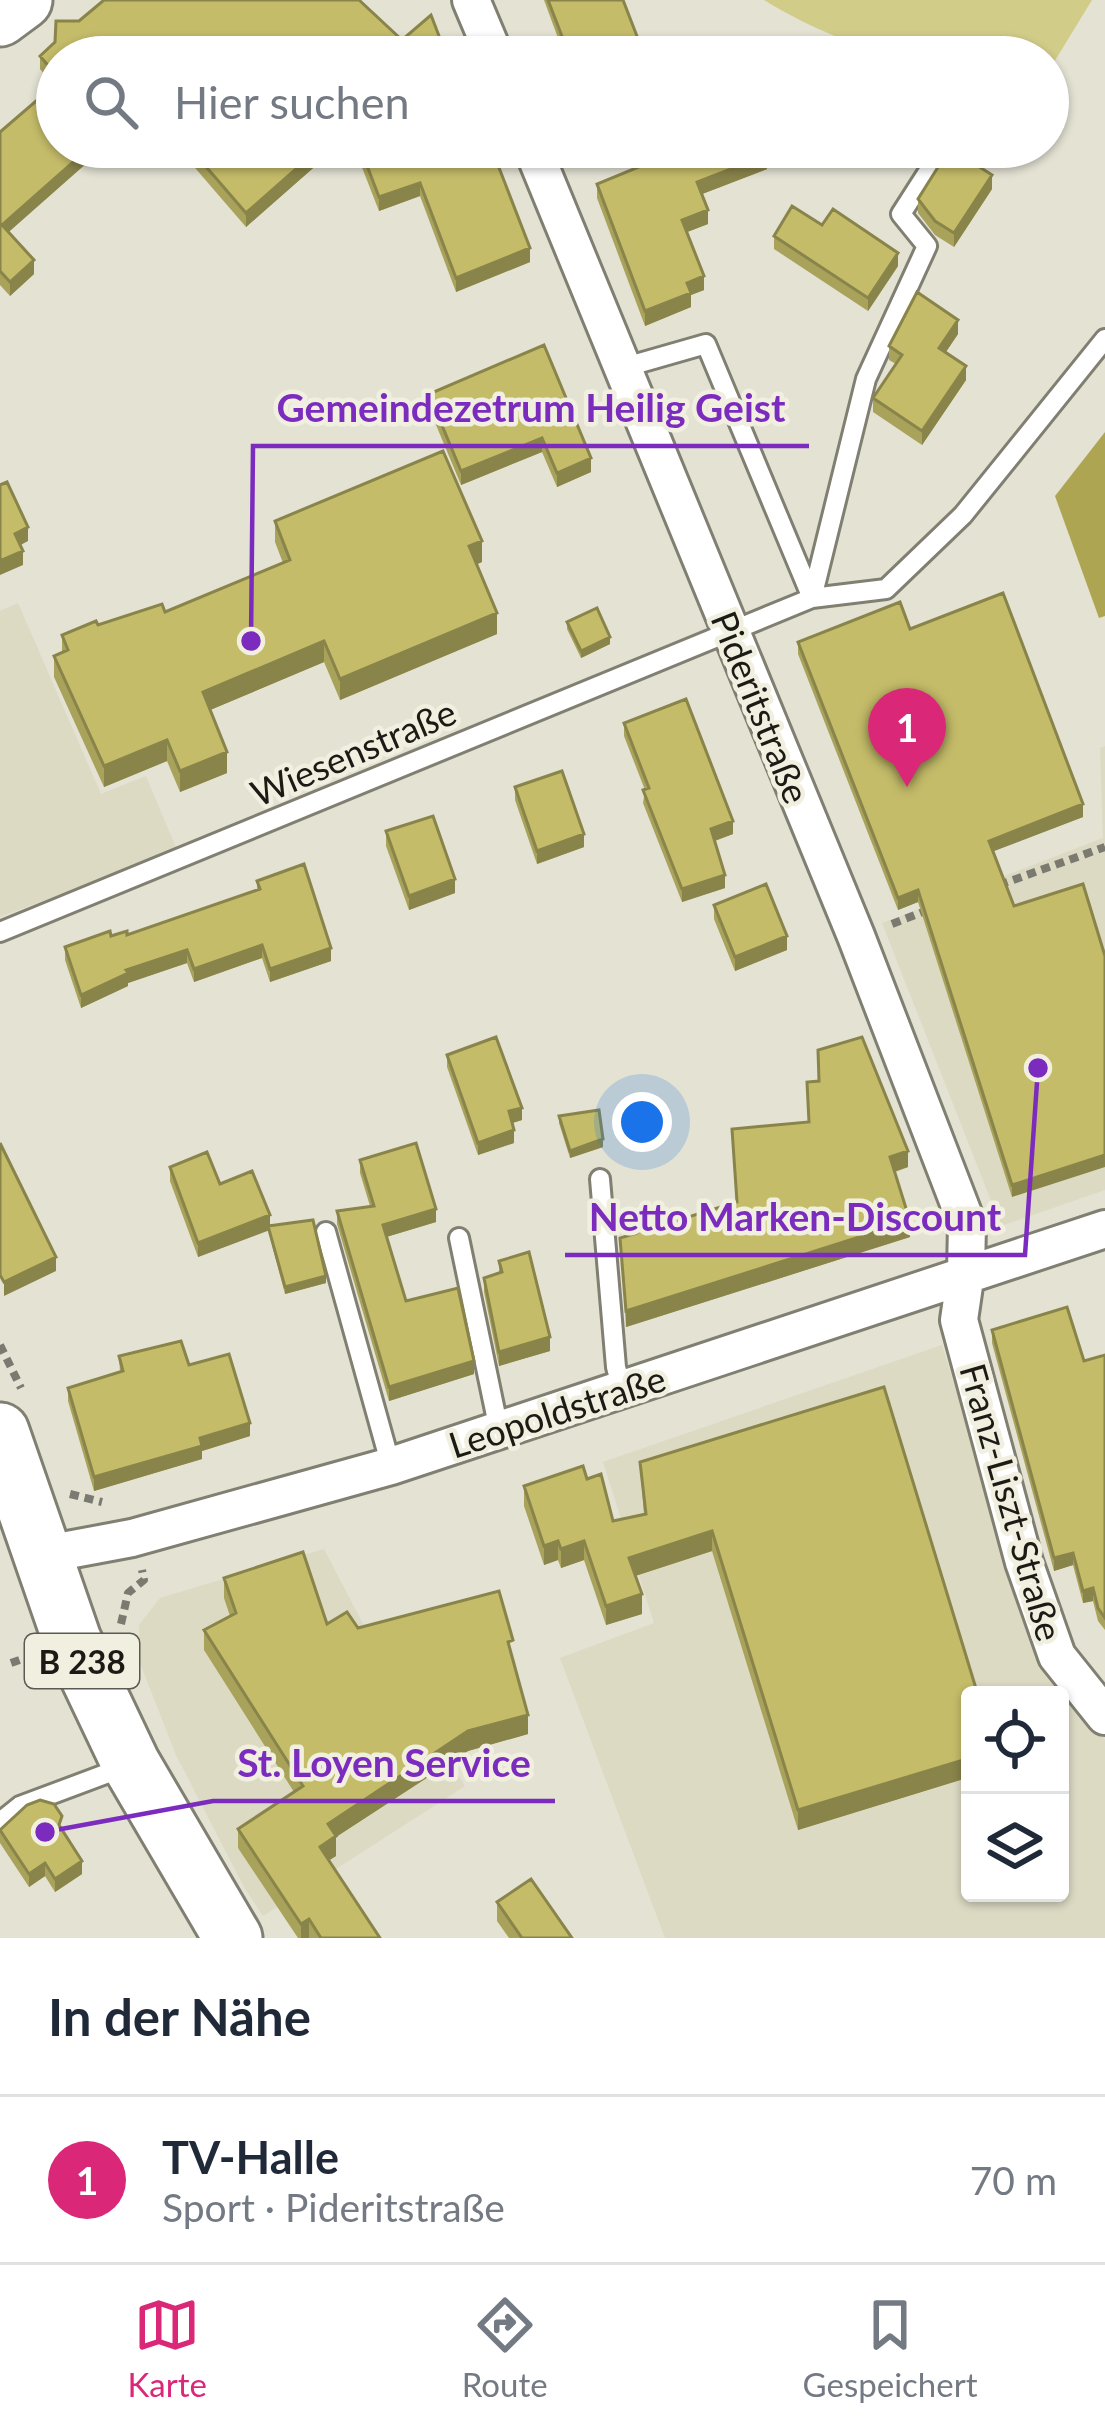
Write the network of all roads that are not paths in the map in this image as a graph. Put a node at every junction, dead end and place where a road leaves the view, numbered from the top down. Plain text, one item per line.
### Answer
1 (23, 0) edge
2 (471, 0) edge
3 (0, 17) edge
4 (486, 36) edge
5 (541, 168) edge
6 (931, 168) edge
7 (1105, 339) edge
8 (622, 368) junction
9 (812, 598) junction
10 (730, 631) junction
11 (0, 932) edge
12 (600, 1179) dead end
13 (1105, 1229) edge
14 (326, 1232) dead end
15 (459, 1238) dead end
16 (966, 1272) junction
17 (622, 1390) junction
18 (15, 1420) edge
19 (499, 1430) junction
20 (392, 1466) junction
21 (20, 1558) edge
22 (1105, 1716) edge
23 (131, 1764) junction
24 (0, 1822) edge
25 (233, 1938) edge

1 - 3 main road
2 - 4 street
5 - 8 street, Pideritstraße
6 - 9 lane
7 - 9 lane, Wiesenstraße
8 - 9 lane
8 - 10 street, Pideritstraße
9 - 10 lane, Wiesenstraße
10 - 11 lane, Wiesenstraße
10 - 16 street, Pideritstraße
12 - 17 lane
13 - 16 street, Leopoldstraße
14 - 20 lane
15 - 19 lane
16 - 17 street, Leopoldstraße
16 - 22 street, Franz-Liszt-Straße
17 - 19 street, Leopoldstraße
18 - 21 main road
19 - 20 street, Leopoldstraße
20 - 21 street, Leopoldstraße
21 - 23 main road, B 238
23 - 24 lane
23 - 25 main road, B 238

